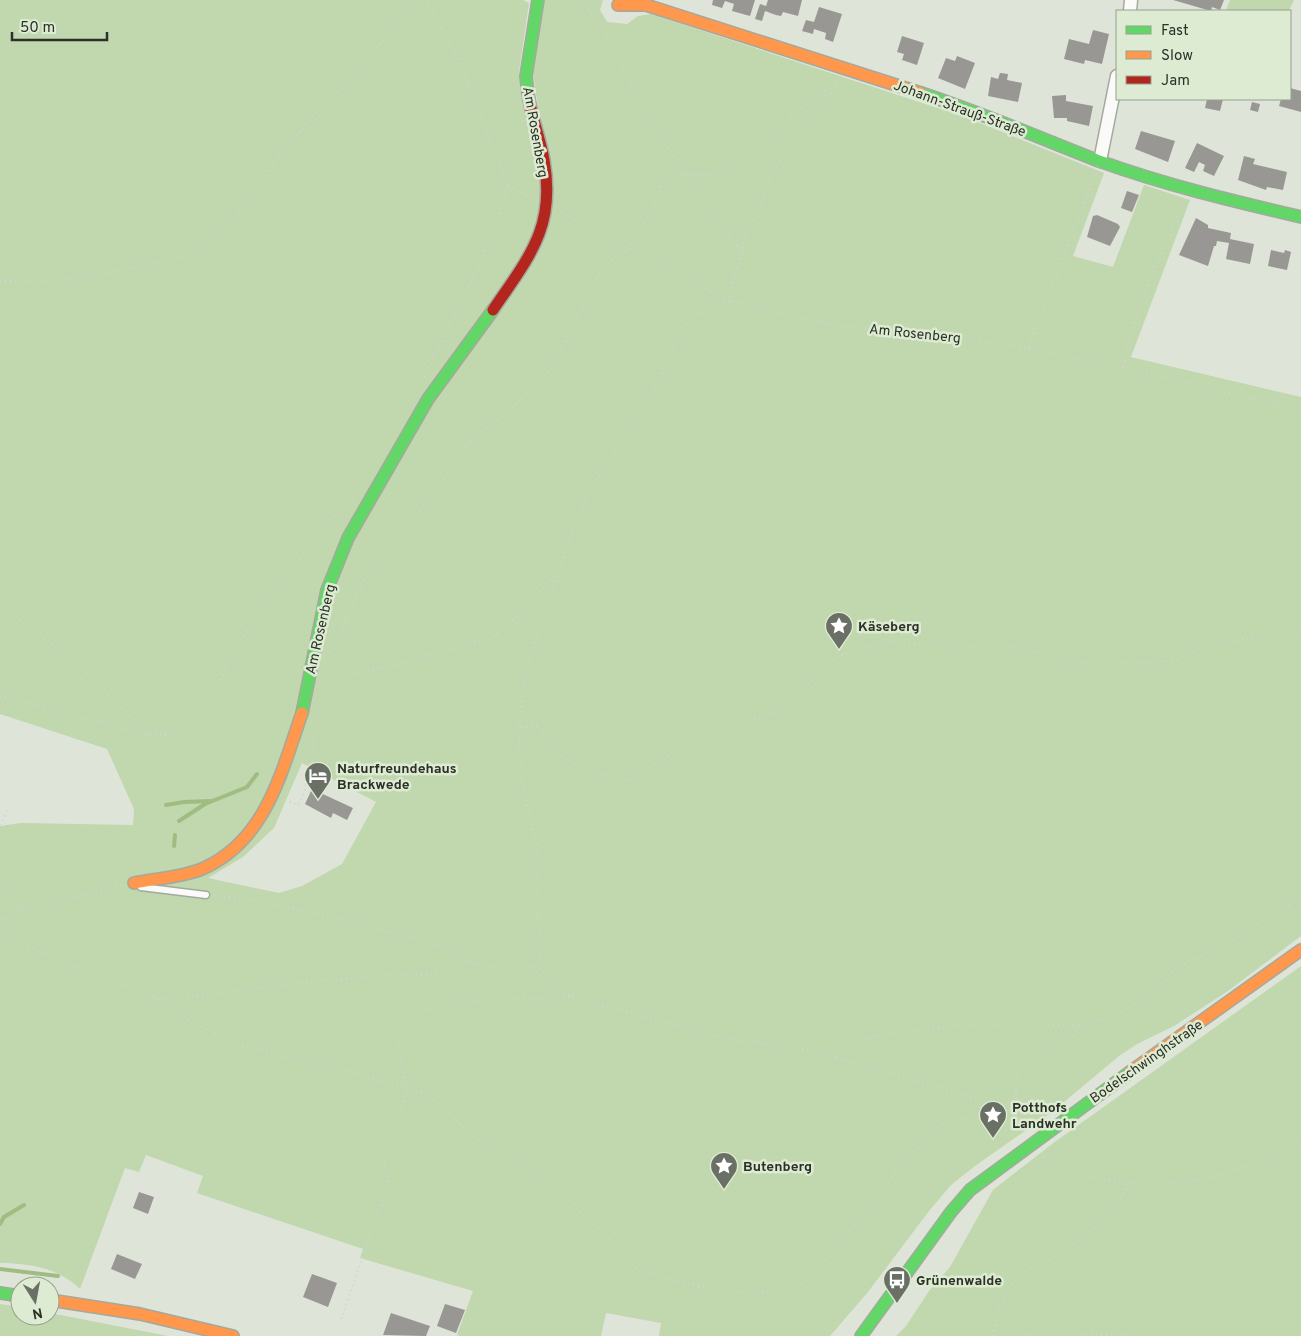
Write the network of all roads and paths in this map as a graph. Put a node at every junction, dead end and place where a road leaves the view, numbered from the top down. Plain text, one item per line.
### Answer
1 (412, 0) edge
2 (426, 0) edge
3 (538, 0) edge
4 (583, 0) edge
5 (618, 4) dead end
6 (848, 68) junction
7 (1116, 81) edge
8 (836, 86) junction
9 (1100, 162) junction
10 (686, 174) junction
11 (508, 186) junction
12 (1188, 190) junction
13 (547, 205) junction
14 (1301, 217) edge
15 (628, 248) junction
16 (742, 254) junction
17 (0, 282) edge
18 (730, 301) junction
19 (1028, 348) junction
20 (1123, 367) junction
21 (423, 379) dead end
22 (1301, 408) edge
23 (327, 524) dead end
24 (556, 574) junction
25 (0, 605) edge
26 (1301, 632) edge
27 (311, 665) junction
28 (0, 696) edge
29 (314, 724) dead end
30 (521, 727) junction
31 (150, 735) junction
32 (298, 806) dead end
33 (8, 811) dead end
34 (0, 825) edge
35 (0, 880) edge
36 (134, 883) junction
37 (206, 895) joint
38 (1301, 900) edge
39 (21, 911) junction
40 (0, 919) edge
41 (0, 935) edge
42 (1301, 950) edge
43 (462, 959) junction
44 (539, 967) junction
45 (570, 997) junction
46 (159, 1000) junction
47 (1081, 1025) junction
48 (835, 1058) junction
49 (408, 1089) junction
50 (1006, 1111) junction
51 (1016, 1114) junction
52 (1035, 1140) junction
53 (1301, 1142) edge
54 (1128, 1182) junction
55 (60, 1302) edge
56 (341, 1319) dead end
57 (233, 1336) edge
58 (861, 1336) edge
59 (994, 1336) edge
60 (1006, 1336) edge
61 (1042, 1336) edge
62 (1066, 1336) edge
63 (1132, 1336) edge

1 - 17 path
2 - 11 path
3 - 13 street, Am Rosenberg
4 - 10 path
5 - 6 street, Johann-Strauß-Straße
6 - 8 path
6 - 9 street, Johann-Strauß-Straße
7 - 9 street
8 - 10 path
8 - 16 path
9 - 12 street, Johann-Strauß-Straße
9 - 19 path
10 - 15 path
10 - 16 path
11 - 13 path
11 - 21 path
12 - 14 street, Johann-Strauß-Straße
12 - 20 path
13 - 15 path, Am Rosenberg
13 - 27 street, Am Rosenberg
15 - 18 path, Am Rosenberg
15 - 27 path
16 - 18 path
18 - 19 path, Am Rosenberg
18 - 24 path
19 - 20 path, Am Rosenberg
20 - 22 path, Am Rosenberg
23 - 31 path
24 - 27 path
24 - 30 path
25 - 31 path
26 - 30 path
27 - 36 street, Am Rosenberg
28 - 31 path
29 - 32 path
30 - 44 path
33 - 34 path
35 - 39 path
36 - 37 lane
36 - 39 path
37 - 43 path
38 - 47 path
39 - 40 path
41 - 46 path
42 - 52 street, Bodelschwinghstraße
43 - 44 path
43 - 46 path
44 - 45 path
45 - 48 path
45 - 49 path
46 - 49 path
47 - 48 path
47 - 51 path
48 - 50 path
49 - 50 path
49 - 56 path
50 - 51 path
51 - 52 path
52 - 54 path
52 - 58 street, Bodelschwinghstraße
53 - 54 path
54 - 59 path
55 - 57 street
60 - 61 path
62 - 63 path

